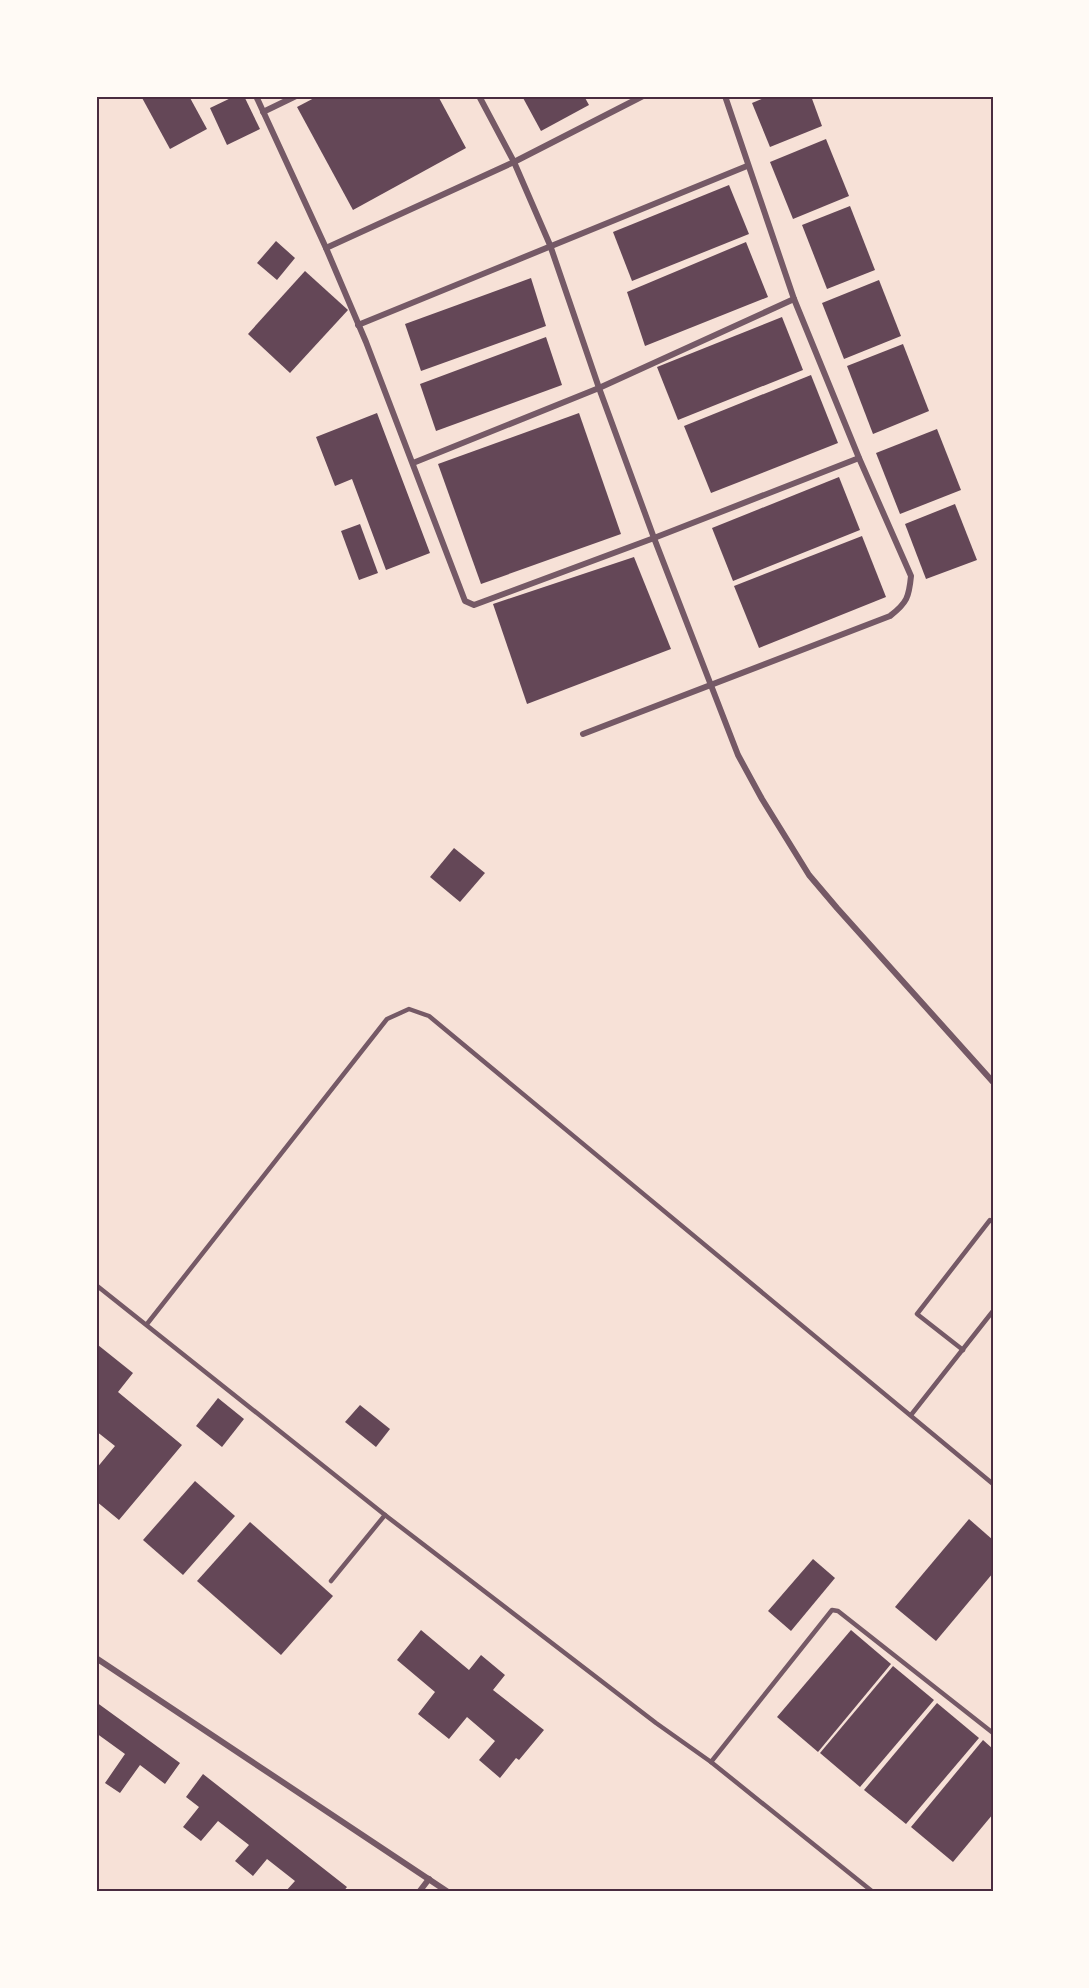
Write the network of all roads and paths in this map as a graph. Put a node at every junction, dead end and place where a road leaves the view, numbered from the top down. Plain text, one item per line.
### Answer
1 (256, 96) edge
2 (296, 96) edge
3 (479, 96) edge
4 (643, 96) edge
5 (725, 96) edge
6 (263, 112) junction
7 (514, 162) junction
8 (747, 166) junction
9 (550, 245) junction
10 (326, 248) junction
11 (794, 299) junction
12 (358, 326) junction
13 (599, 388) junction
14 (859, 458) junction
15 (413, 463) junction
16 (654, 538) junction
17 (710, 684) junction
18 (583, 734) dead end
19 (993, 1082) edge
20 (993, 1222) edge
21 (96, 1284) edge
22 (993, 1311) edge
23 (147, 1324) junction
24 (963, 1350) junction
25 (911, 1415) junction
26 (993, 1484) edge
27 (385, 1515) junction
28 (332, 1581) dead end
29 (96, 1658) edge
30 (993, 1733) edge
31 (711, 1762) junction
32 (429, 1879) junction
33 (419, 1892) edge
34 (448, 1892) edge
35 (873, 1892) edge

1 - 6 street
2 - 6 street
3 - 7 street
4 - 7 street
5 - 8 street
6 - 10 street
7 - 9 street
7 - 10 street
8 - 9 street
8 - 11 street
9 - 12 street
9 - 13 street
10 - 12 street
11 - 13 street
11 - 14 street
12 - 15 street
13 - 15 street
13 - 16 street
14 - 16 street
14 - 17 street
15 - 16 street
16 - 17 street
17 - 18 street
17 - 19 street
20 - 24 lane
21 - 23 lane
22 - 24 lane
23 - 25 lane
23 - 27 lane
24 - 25 lane
25 - 26 lane
27 - 28 lane
27 - 31 lane
29 - 32 street
30 - 31 lane
31 - 35 lane
32 - 33 street
32 - 34 street

